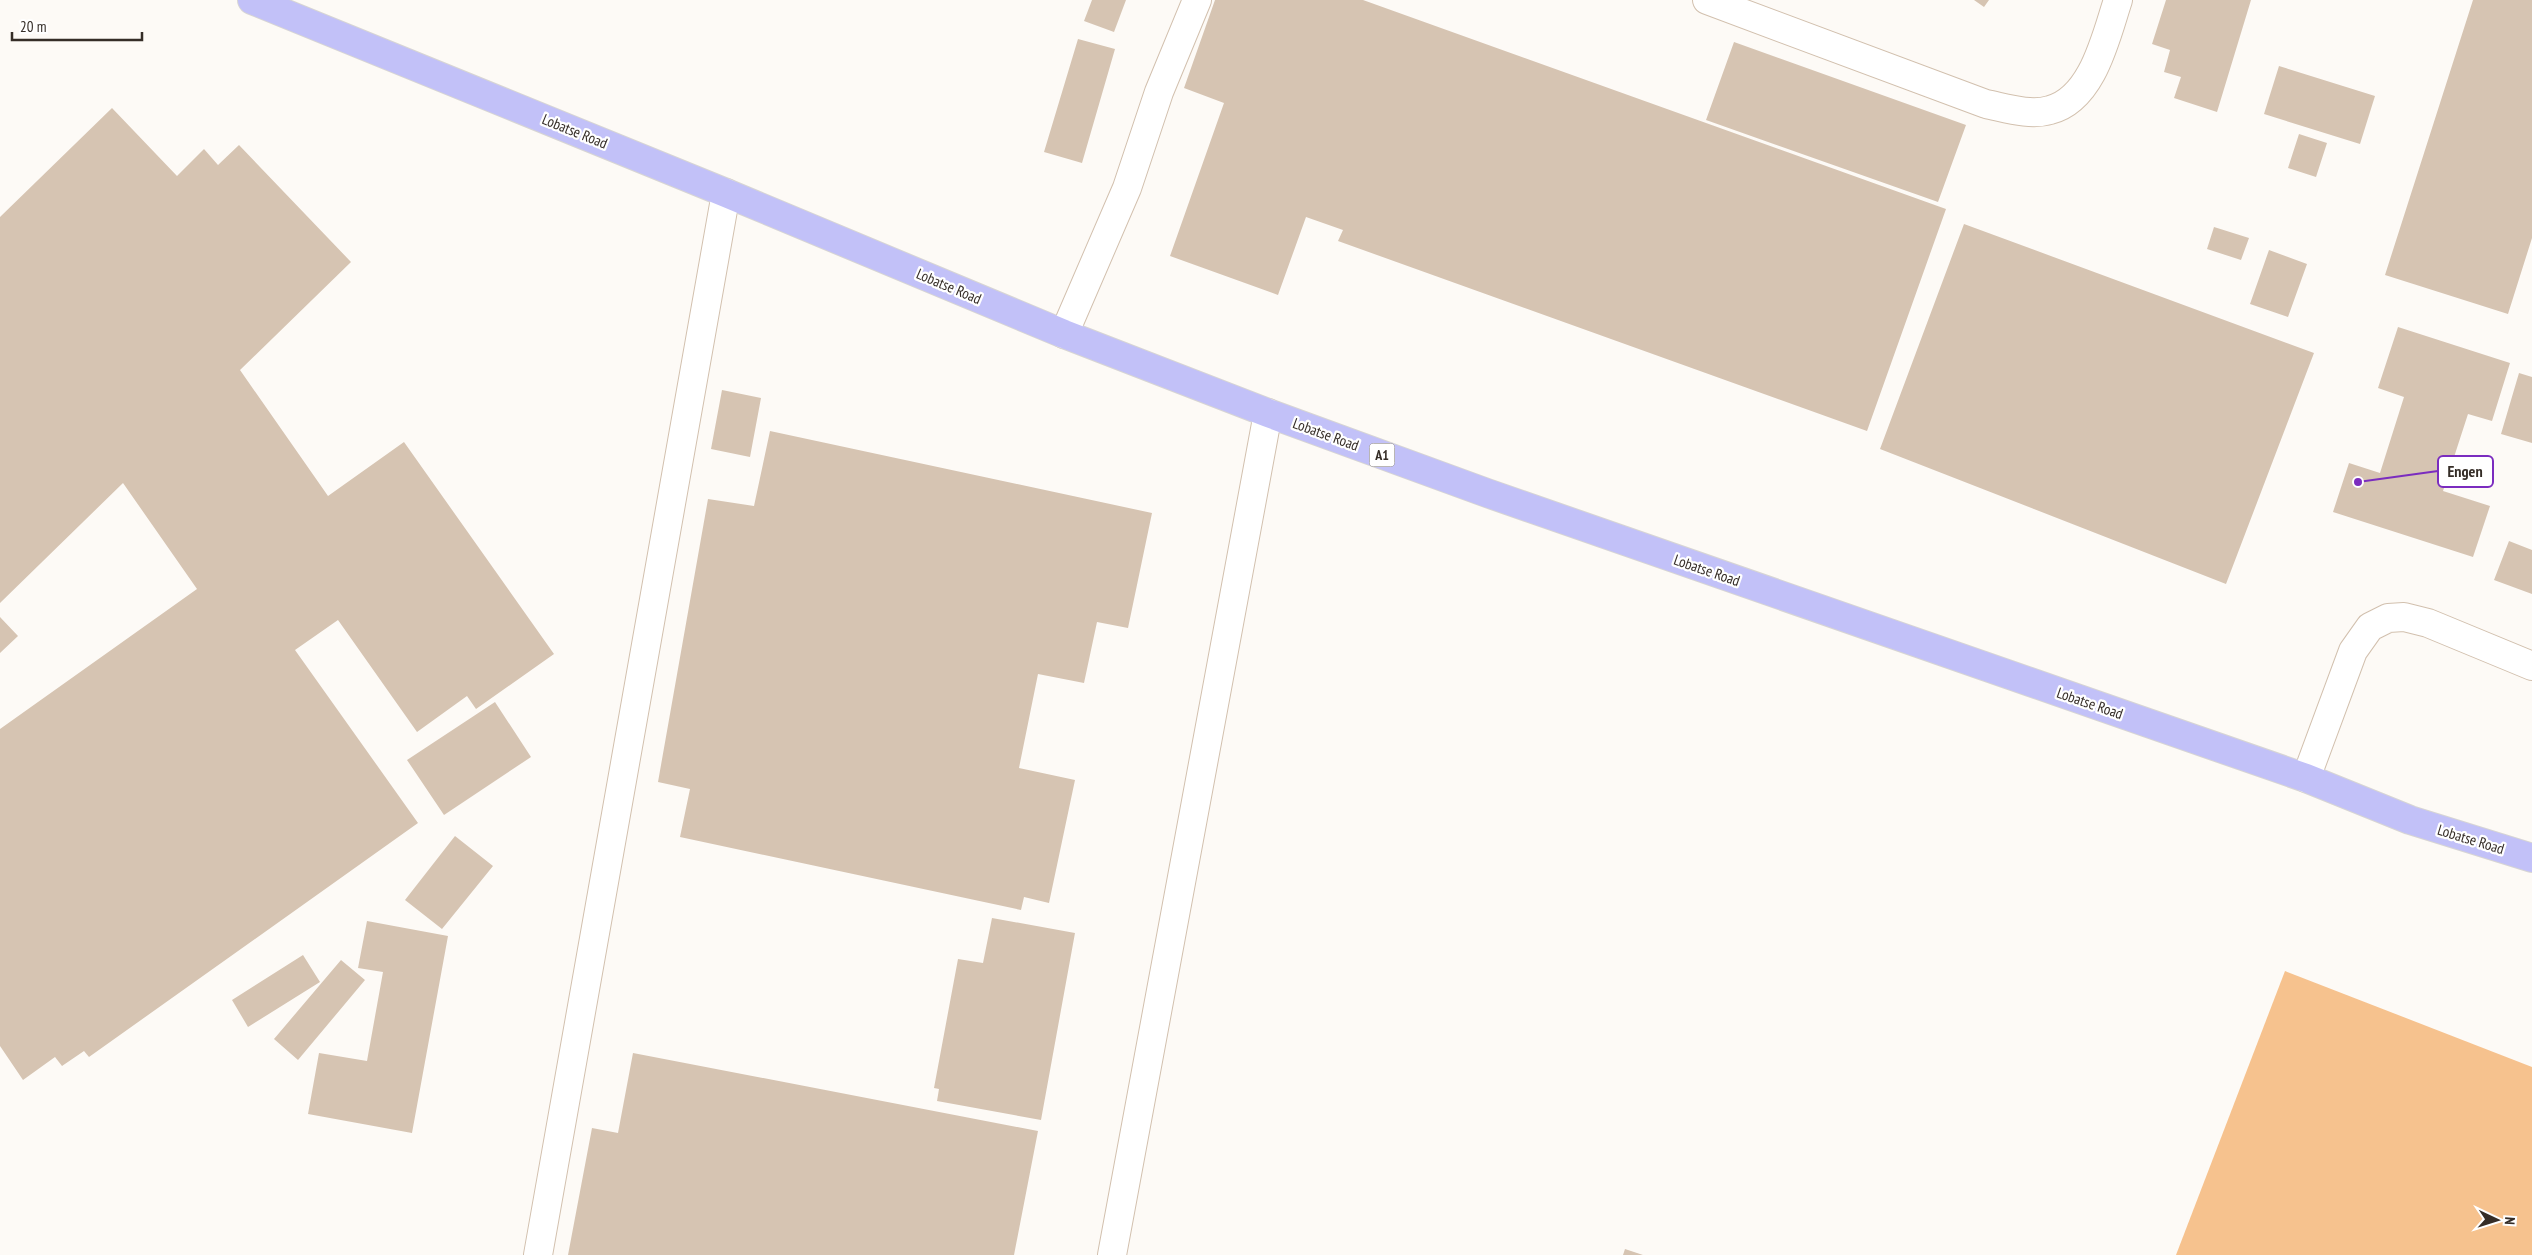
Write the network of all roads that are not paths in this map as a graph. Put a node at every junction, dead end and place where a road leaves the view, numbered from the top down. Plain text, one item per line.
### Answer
1 (252, 0) edge
2 (1197, 0) edge
3 (1707, 0) edge
4 (2118, 0) edge
5 (726, 193) junction
6 (1064, 334) junction
7 (1268, 413) junction
8 (2532, 666) edge
9 (2306, 778) junction
10 (2532, 858) edge
11 (538, 1255) edge
12 (1112, 1255) edge

1 - 5 highway, Lobatse Road / A1
2 - 6 street
3 - 4 street
5 - 6 highway, Lobatse Road / A1
5 - 11 street
6 - 7 highway, Lobatse Road / A1
7 - 9 highway, Lobatse Road / A1
7 - 12 street
8 - 9 street
9 - 10 highway, Lobatse Road / A1

